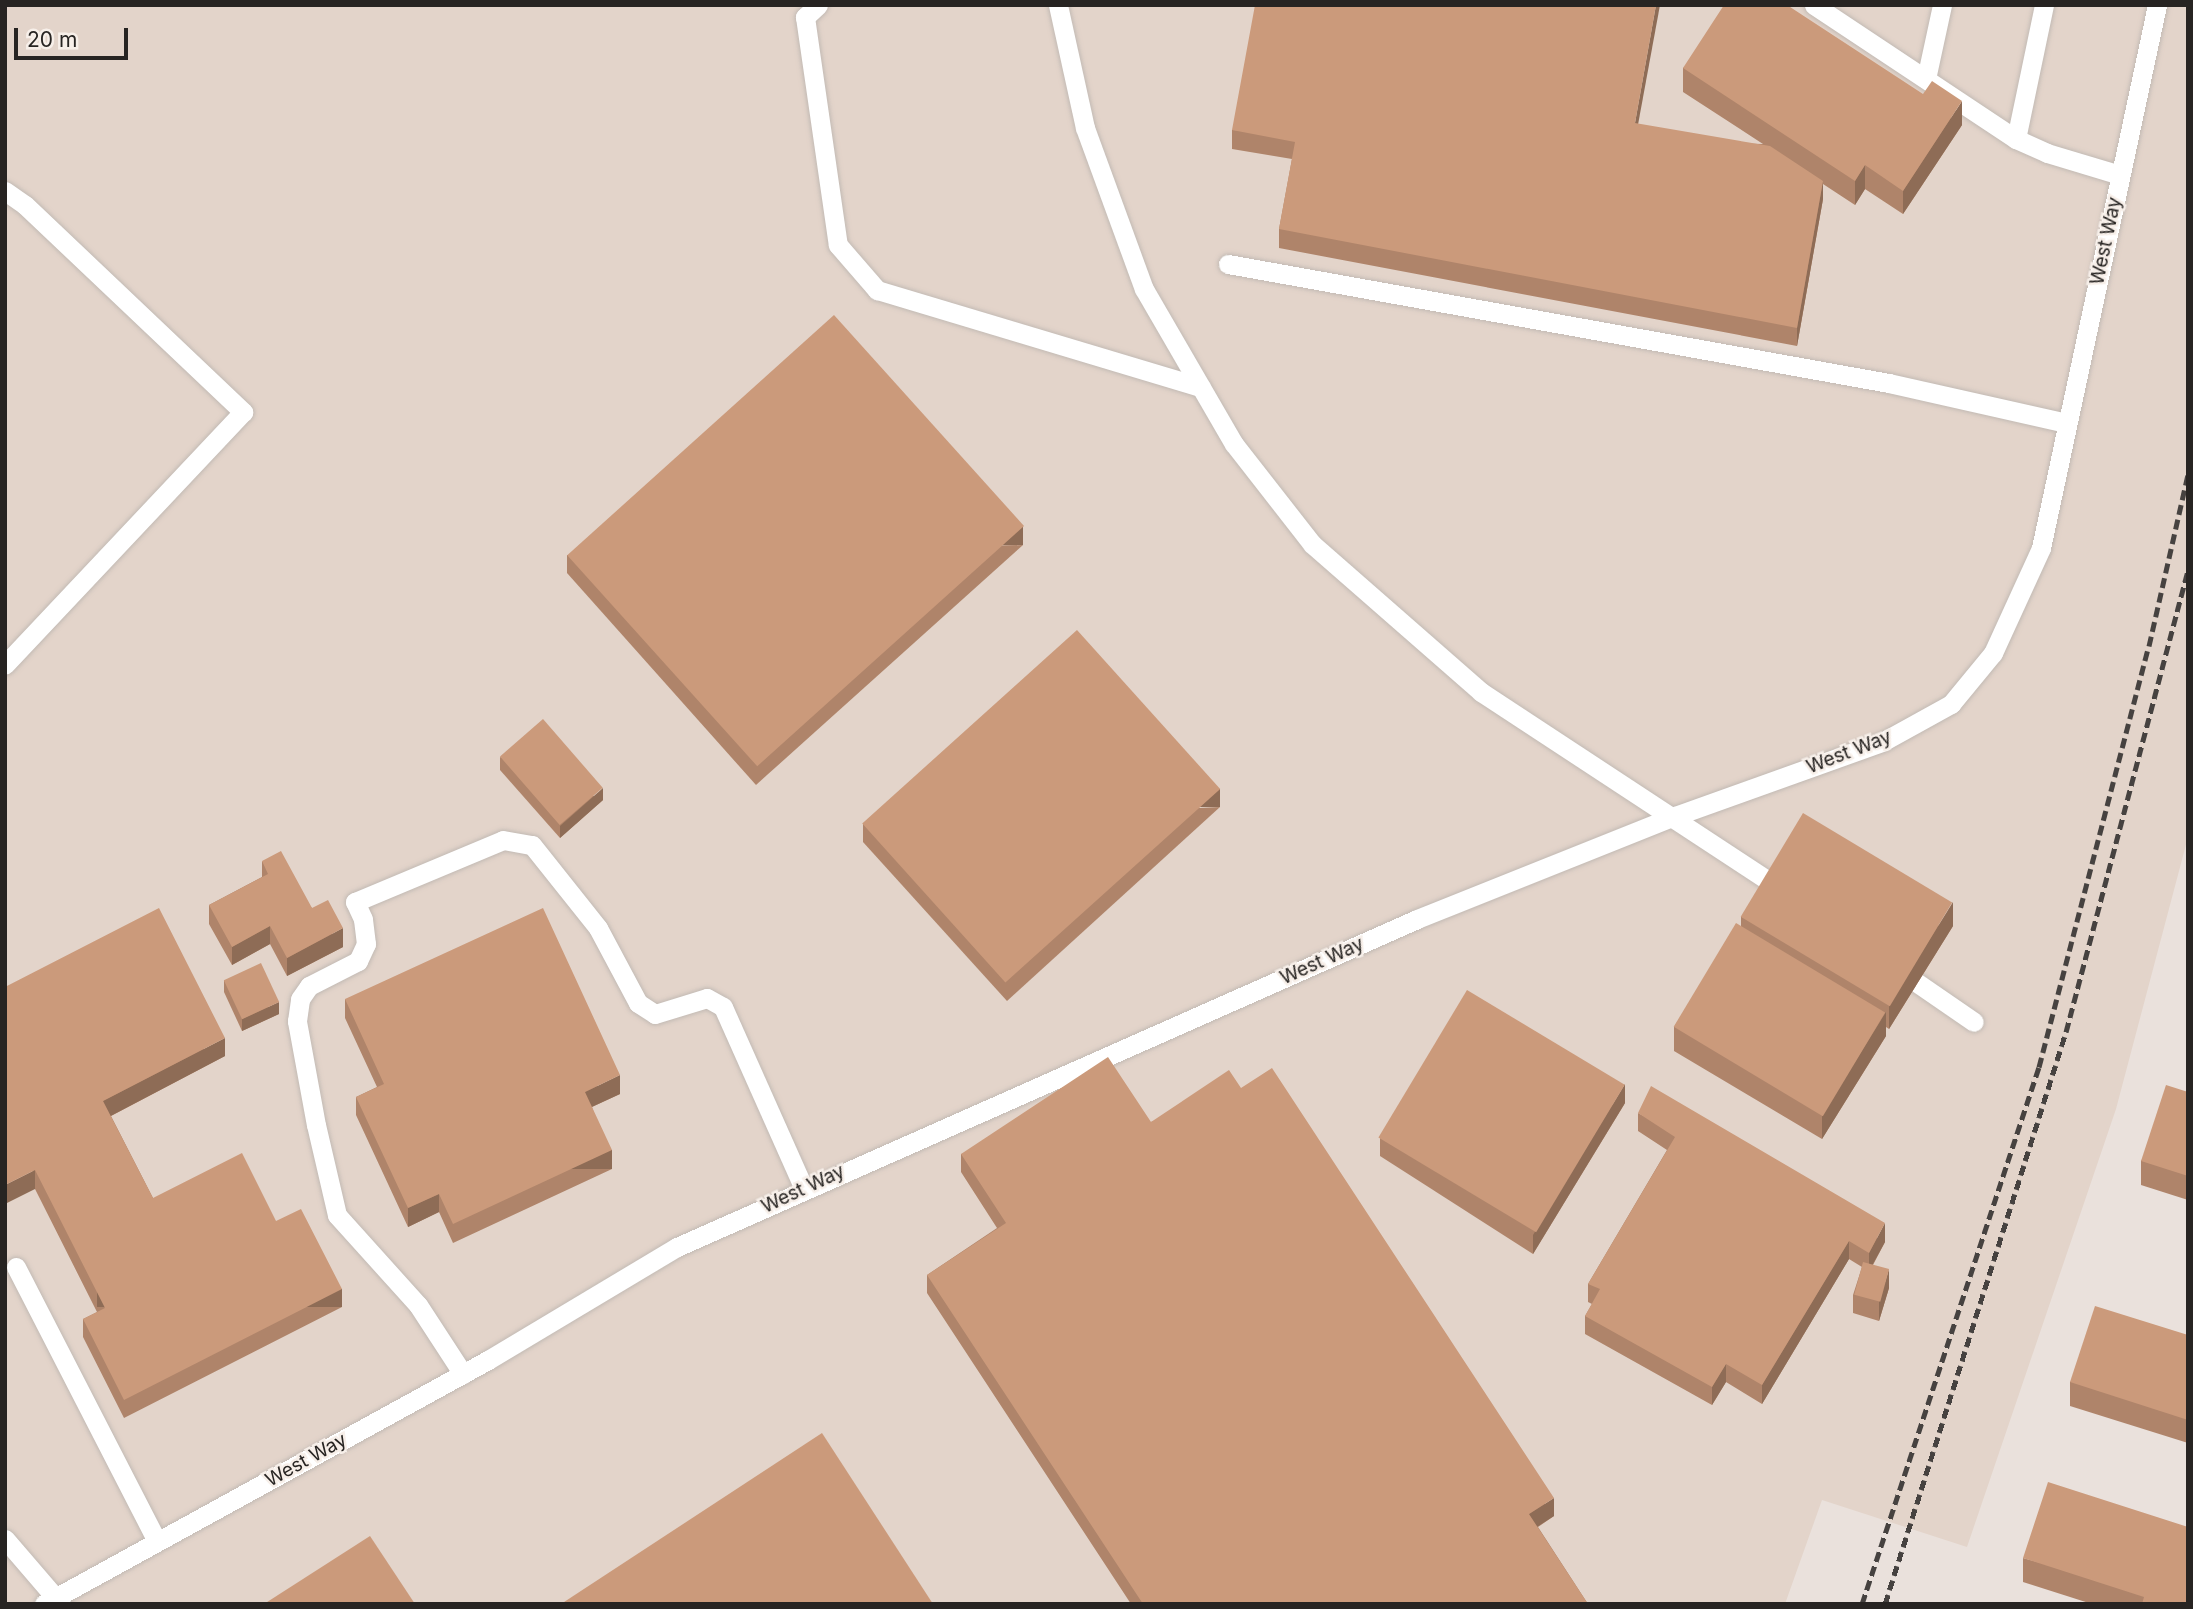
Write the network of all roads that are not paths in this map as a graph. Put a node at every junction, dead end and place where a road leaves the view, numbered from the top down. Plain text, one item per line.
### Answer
1 (818, 5) edge
2 (1058, 5) edge
3 (1814, 5) edge
4 (1942, 5) edge
5 (2044, 5) edge
6 (2157, 5) edge
7 (1926, 79) junction
8 (2016, 139) junction
9 (2120, 175) junction
10 (5, 191) edge
11 (1228, 264) dead end
12 (1201, 387) junction
13 (2066, 423) junction
14 (5, 665) edge
15 (1675, 816) junction
16 (1801, 903) edge
17 (1882, 959) edge
18 (1974, 1022) dead end
19 (804, 1189) junction
20 (16, 1267) dead end
21 (463, 1374) junction
22 (5, 1539) edge
23 (157, 1541) junction
24 (54, 1601) edge

1 - 12 lane
2 - 12 lane
3 - 7 lane
4 - 7 lane
5 - 8 lane
6 - 9 lane, West Way
7 - 8 lane
8 - 9 lane
9 - 13 lane, West Way
10 - 14 lane
11 - 13 lane
12 - 15 lane
13 - 15 lane, West Way
15 - 16 lane
15 - 19 lane, West Way
17 - 18 lane
19 - 21 lane, West Way
19 - 21 lane
20 - 23 lane
21 - 23 lane, West Way
22 - 24 lane
23 - 24 lane, West Way

